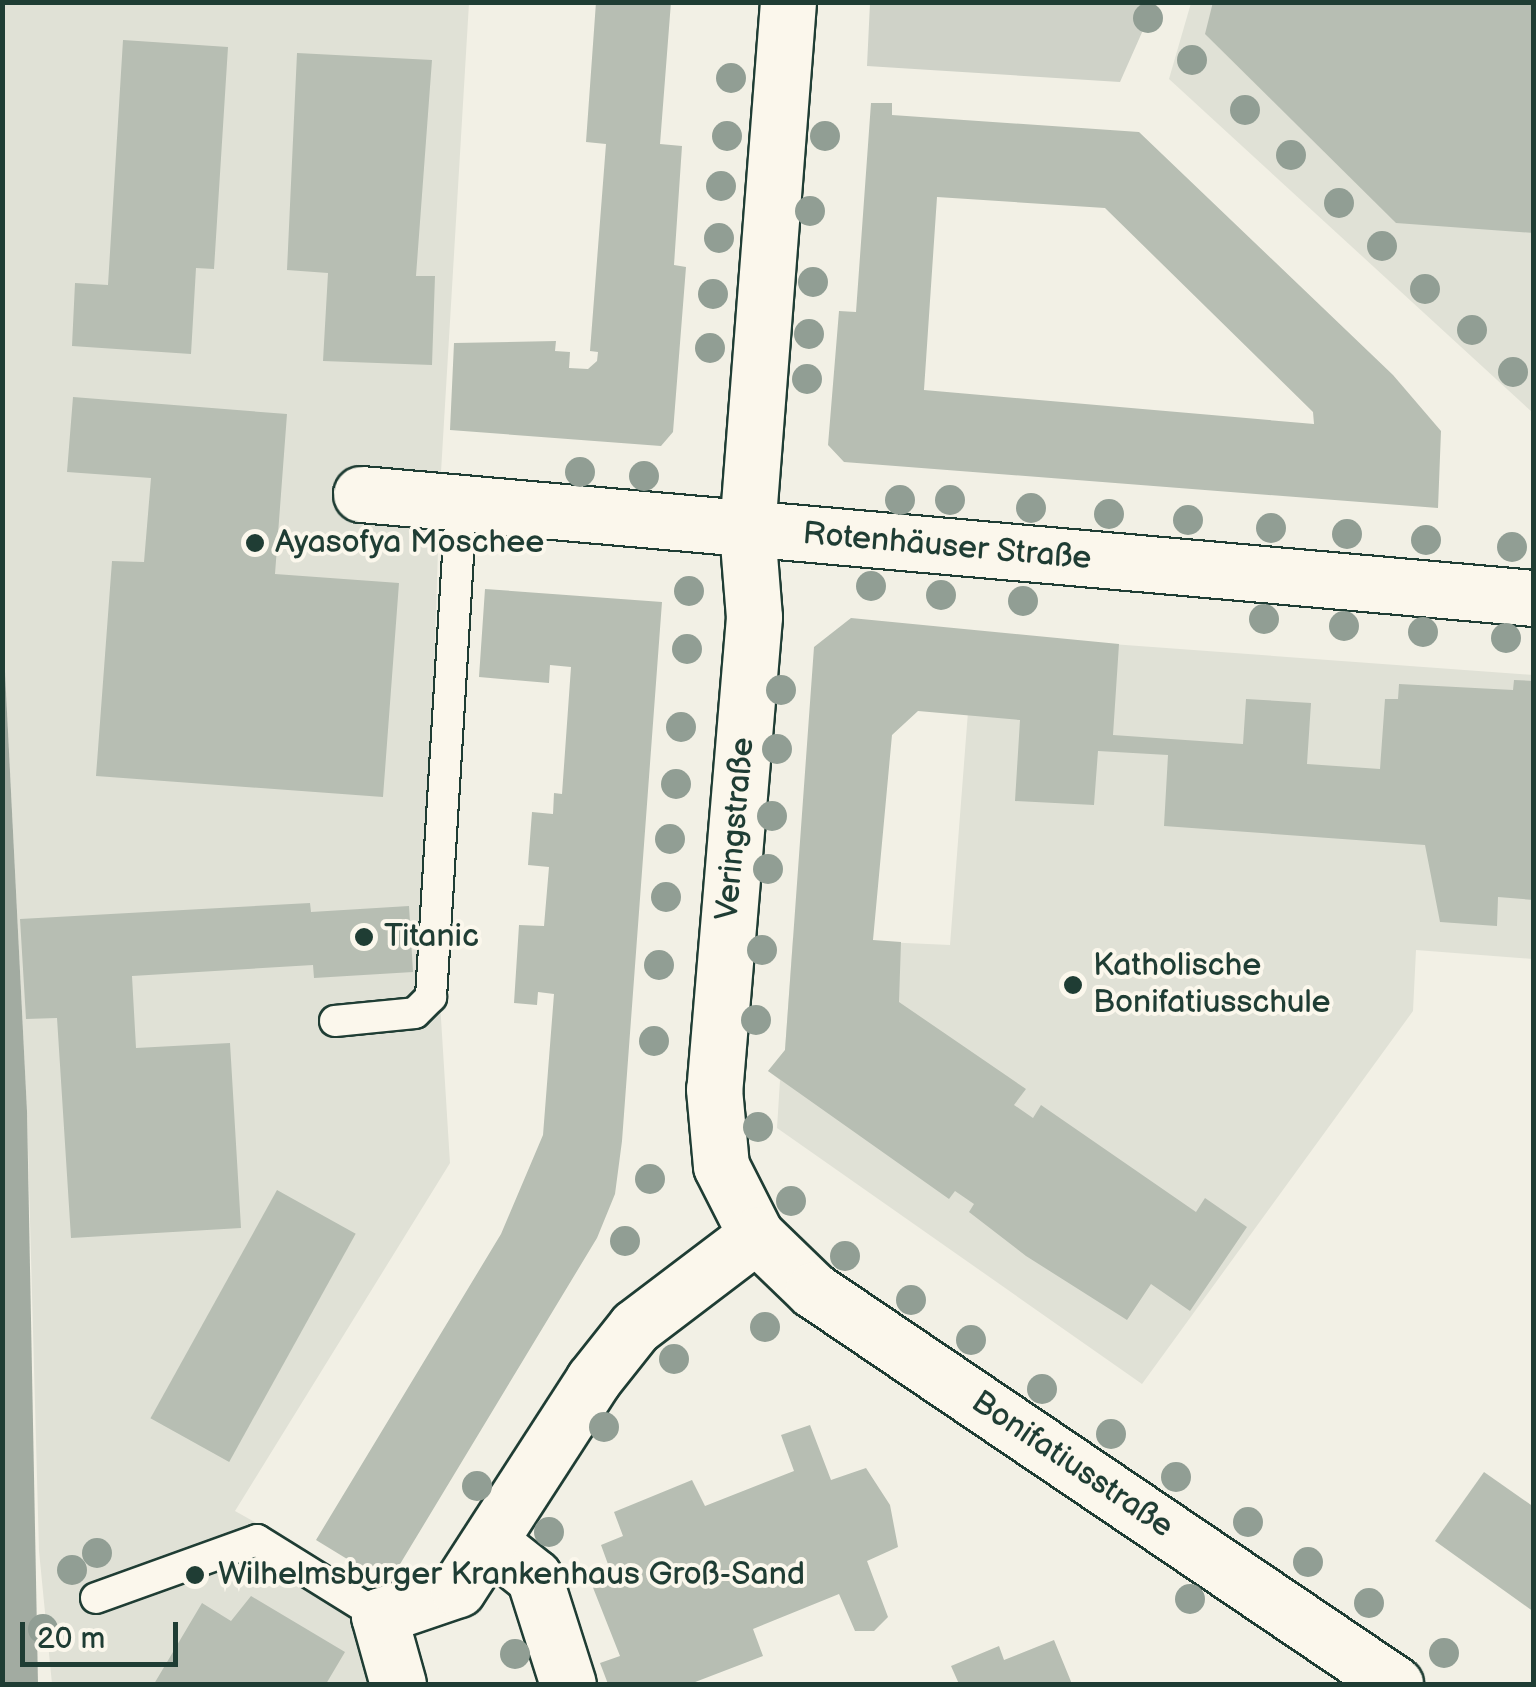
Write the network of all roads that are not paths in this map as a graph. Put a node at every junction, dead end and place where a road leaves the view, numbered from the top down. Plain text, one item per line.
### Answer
1 (788, 2) edge
2 (361, 494) dead end
3 (461, 504) junction
4 (747, 530) junction
5 (1534, 598) edge
6 (335, 1021) dead end
7 (756, 1235) junction
8 (490, 1542) junction
9 (96, 1598) dead end
10 (379, 1616) junction
11 (398, 1684) edge
12 (568, 1684) edge
13 (1395, 1684) edge

1 - 4 street, Veringstraße
2 - 3 street, Rotenhäuser Straße
3 - 4 street, Rotenhäuser Straße
3 - 6 lane
4 - 5 street, Rotenhäuser Straße
4 - 7 street, Veringstraße
7 - 8 street
7 - 13 street, Bonifatiusstraße
8 - 10 street
8 - 12 street
9 - 10 lane
10 - 11 street

